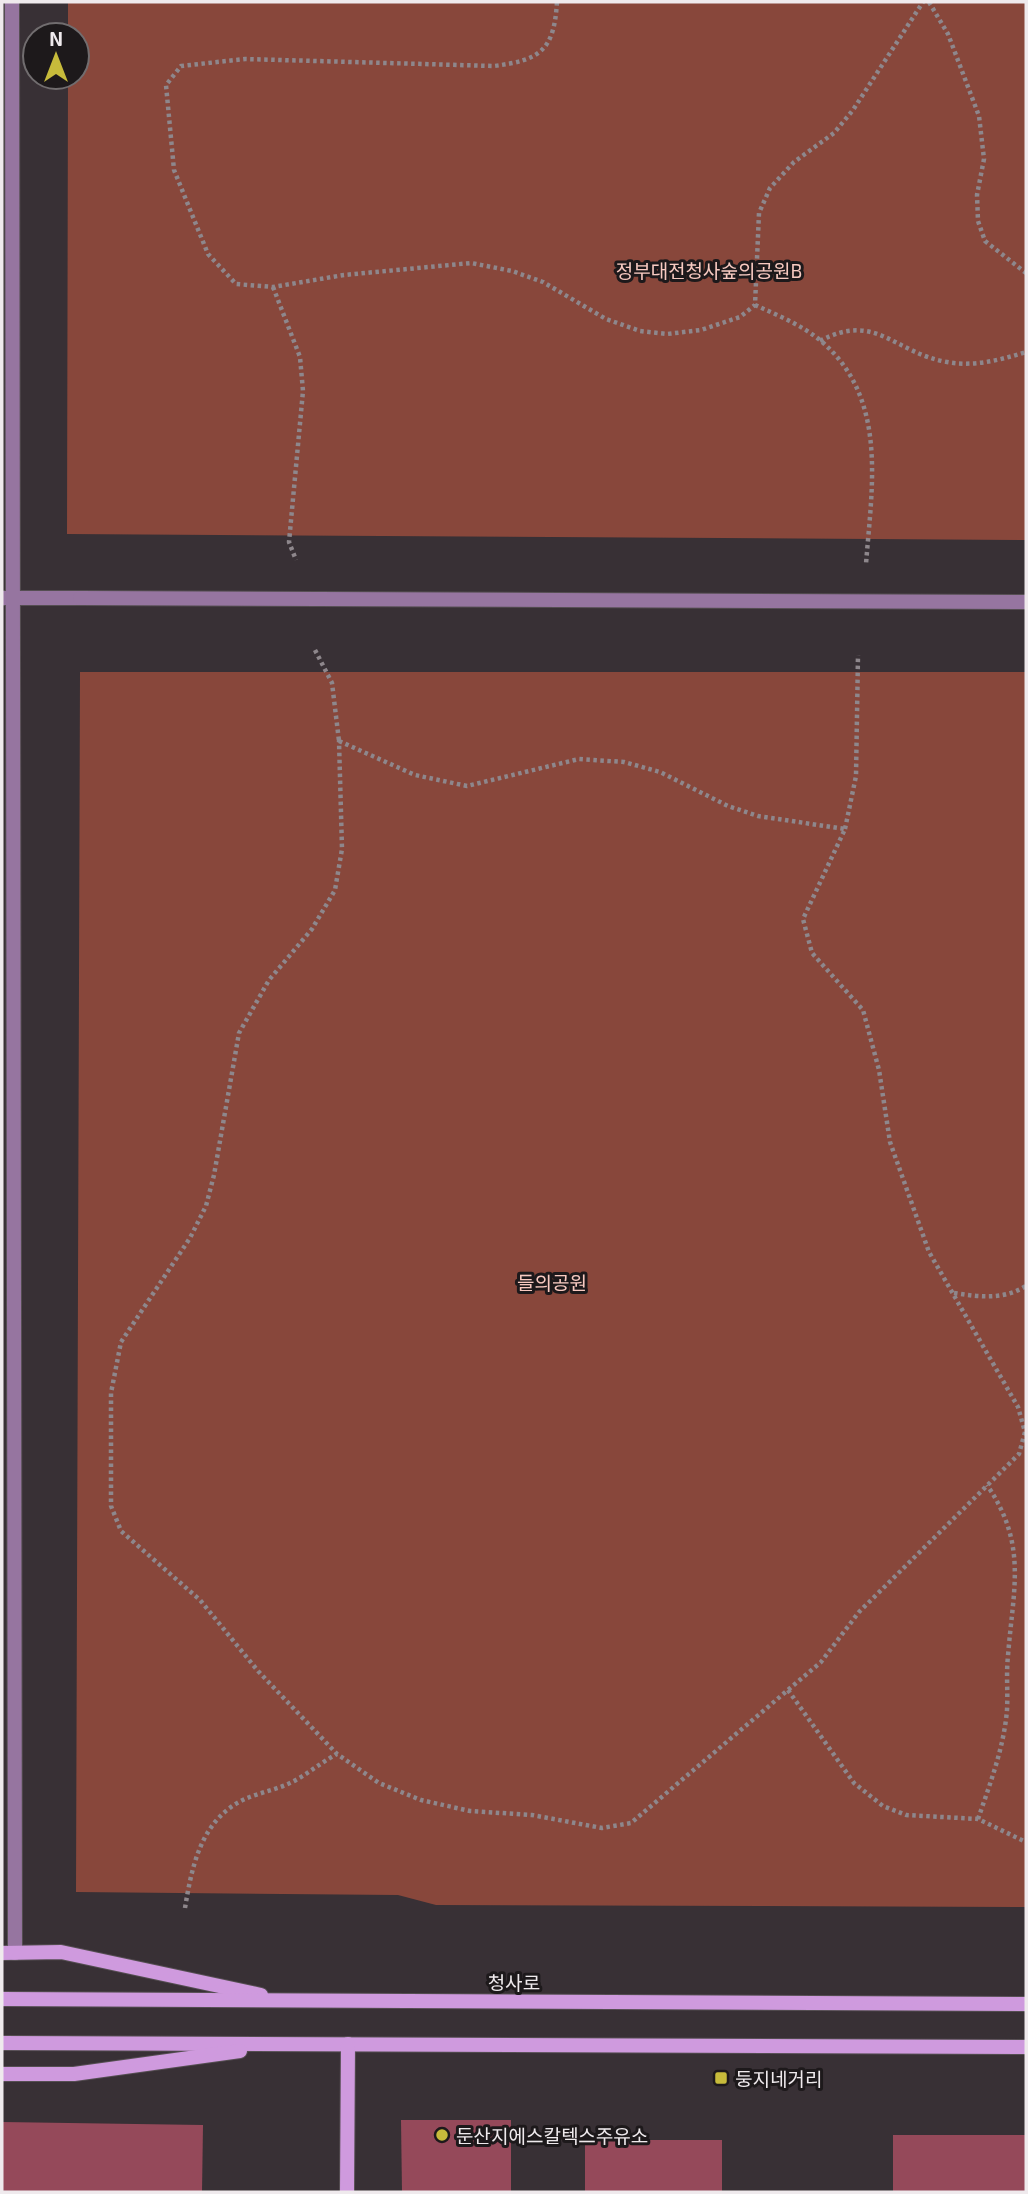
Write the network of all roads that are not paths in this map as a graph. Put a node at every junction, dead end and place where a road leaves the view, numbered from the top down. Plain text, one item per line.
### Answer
1 (12, 2) edge
2 (8, 131) edge
3 (7, 598) edge
4 (1026, 602) edge
5 (7, 1648) edge
6 (8, 1953) edge
7 (2, 1999) edge
8 (290, 2001) junction
9 (1026, 2004) edge
10 (2, 2043) edge
11 (291, 2044) junction
12 (348, 2044) junction
13 (1026, 2047) edge
14 (2, 2074) edge
15 (346, 2192) edge

1 - 2 street
2 - 3 street
3 - 4 street
3 - 5 street
5 - 6 street
6 - 8 street
7 - 8 street, 청사로
8 - 9 street, 청사로
10 - 11 street
11 - 12 street
11 - 14 street
12 - 13 street
12 - 15 street

